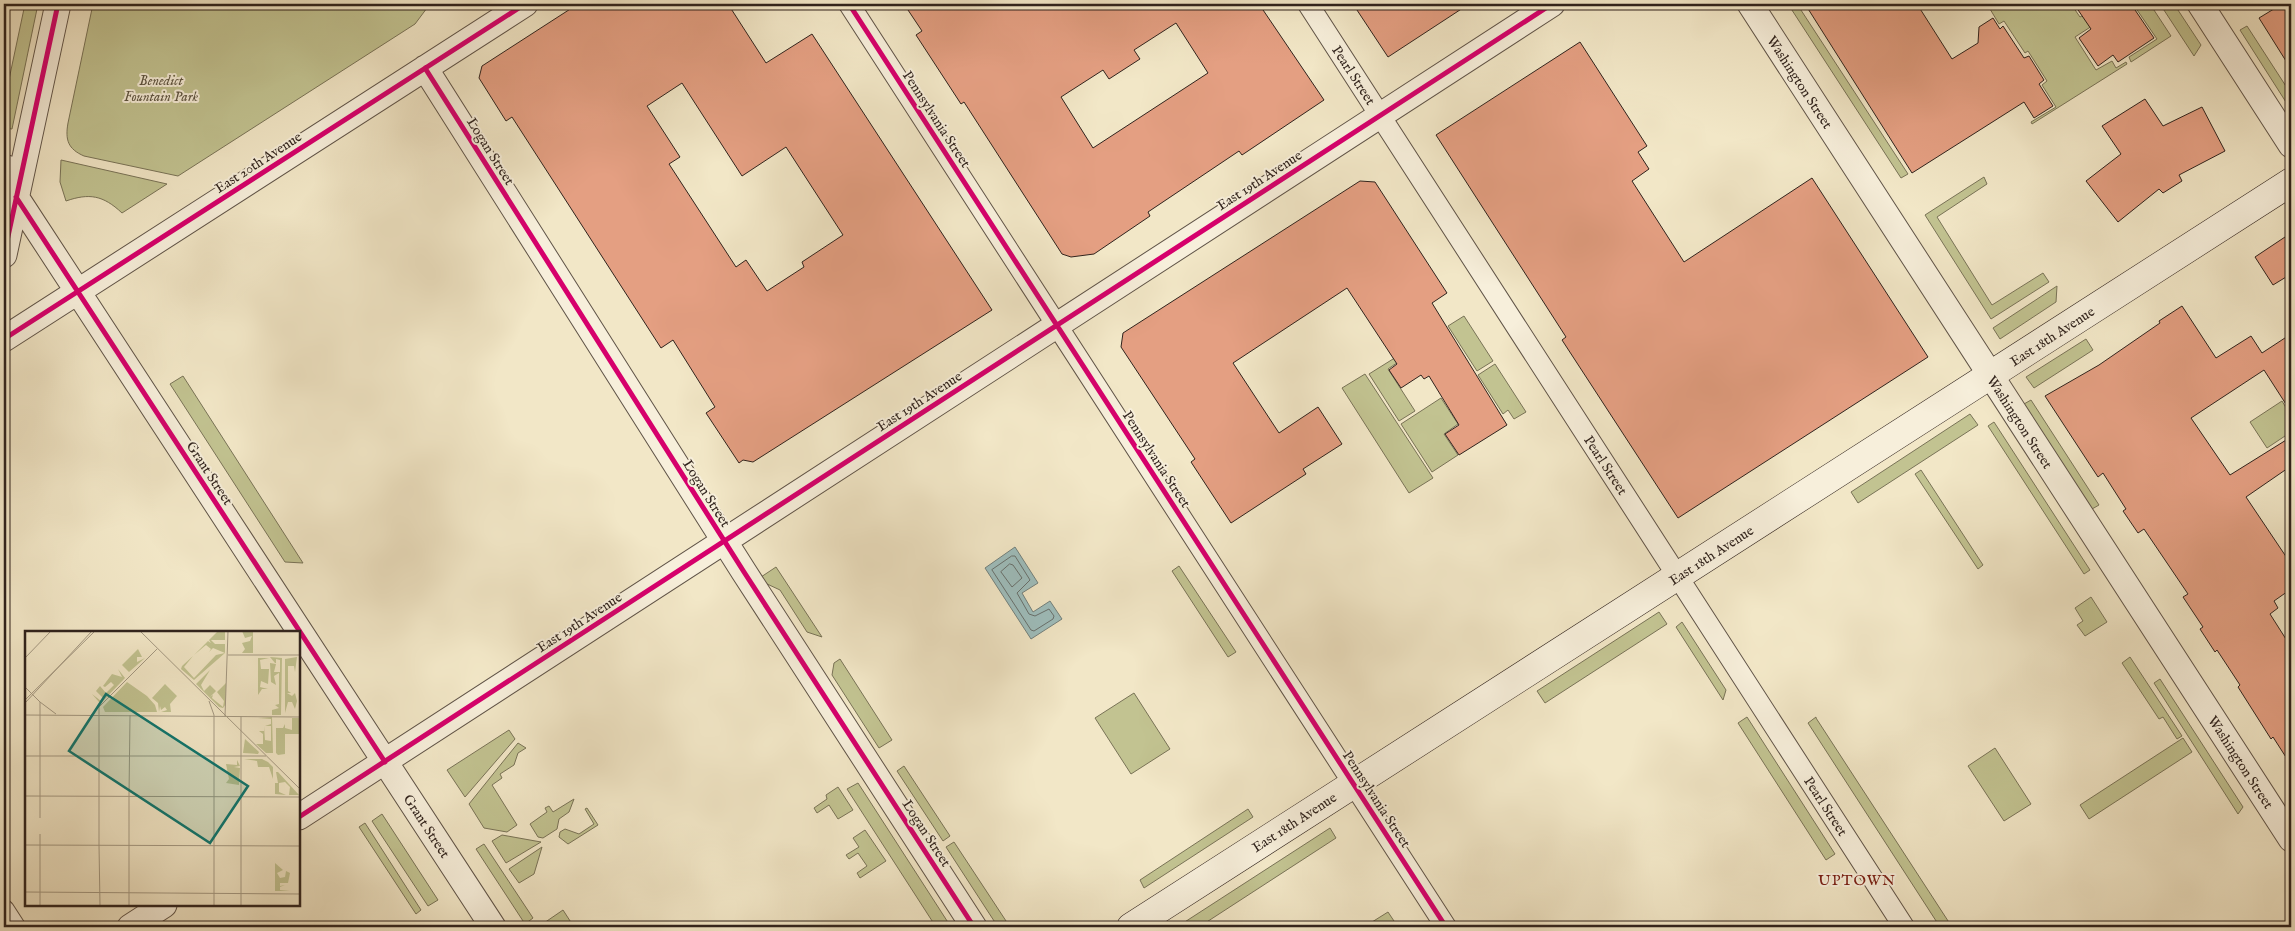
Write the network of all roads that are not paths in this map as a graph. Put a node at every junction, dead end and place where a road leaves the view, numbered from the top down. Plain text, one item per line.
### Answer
1 (58, 4) edge
2 (525, 4) edge
3 (849, 4) edge
4 (1308, 4) edge
5 (1552, 4) edge
6 (1750, 4) edge
7 (2200, 4) edge
8 (425, 68) junction
9 (1379, 115) junction
10 (2291, 145) edge
11 (13, 167) edge
12 (2291, 182) edge
13 (16, 197) junction
14 (4, 255) edge
15 (78, 291) junction
16 (1057, 325) junction
17 (4, 338) edge
18 (1990, 376) junction
19 (724, 541) junction
20 (1678, 576) junction
21 (300, 631) edge
22 (300, 632) edge
23 (385, 762) junction
24 (1354, 784) junction
25 (300, 816) edge
26 (2291, 839) edge
27 (162, 906) edge
28 (4, 910) edge
29 (15, 927) edge
30 (130, 927) edge
31 (493, 927) edge
32 (974, 927) edge
33 (1131, 927) edge
34 (1446, 927) edge
35 (1904, 927) edge

1 - 11 street
2 - 8 street, East 20th Avenue
3 - 16 street, Pennsylvania Street
4 - 9 street, Pearl Street
5 - 9 street, East 19th Avenue
6 - 18 street, Washington Street
7 - 10 street
8 - 15 street, East 20th Avenue
8 - 19 street, Logan Street
9 - 16 street, East 19th Avenue
9 - 20 street, Pearl Street
11 - 13 street
12 - 18 main road, East 18th Avenue
13 - 14 street
13 - 15 street, Grant Street
15 - 17 street, East 20th Avenue
15 - 21 street, Grant Street
16 - 19 street, East 19th Avenue
16 - 24 street, Pennsylvania Street
18 - 20 main road, East 18th Avenue
18 - 26 street, Washington Street
19 - 23 street, East 19th Avenue
19 - 32 street, Logan Street
20 - 24 main road, East 18th Avenue
20 - 35 street, Pearl Street
22 - 23 street, Grant Street
23 - 25 street, East 19th Avenue
23 - 31 street, Grant Street
24 - 33 main road, East 18th Avenue
24 - 34 street, Pennsylvania Street
27 - 30 street
28 - 29 street

